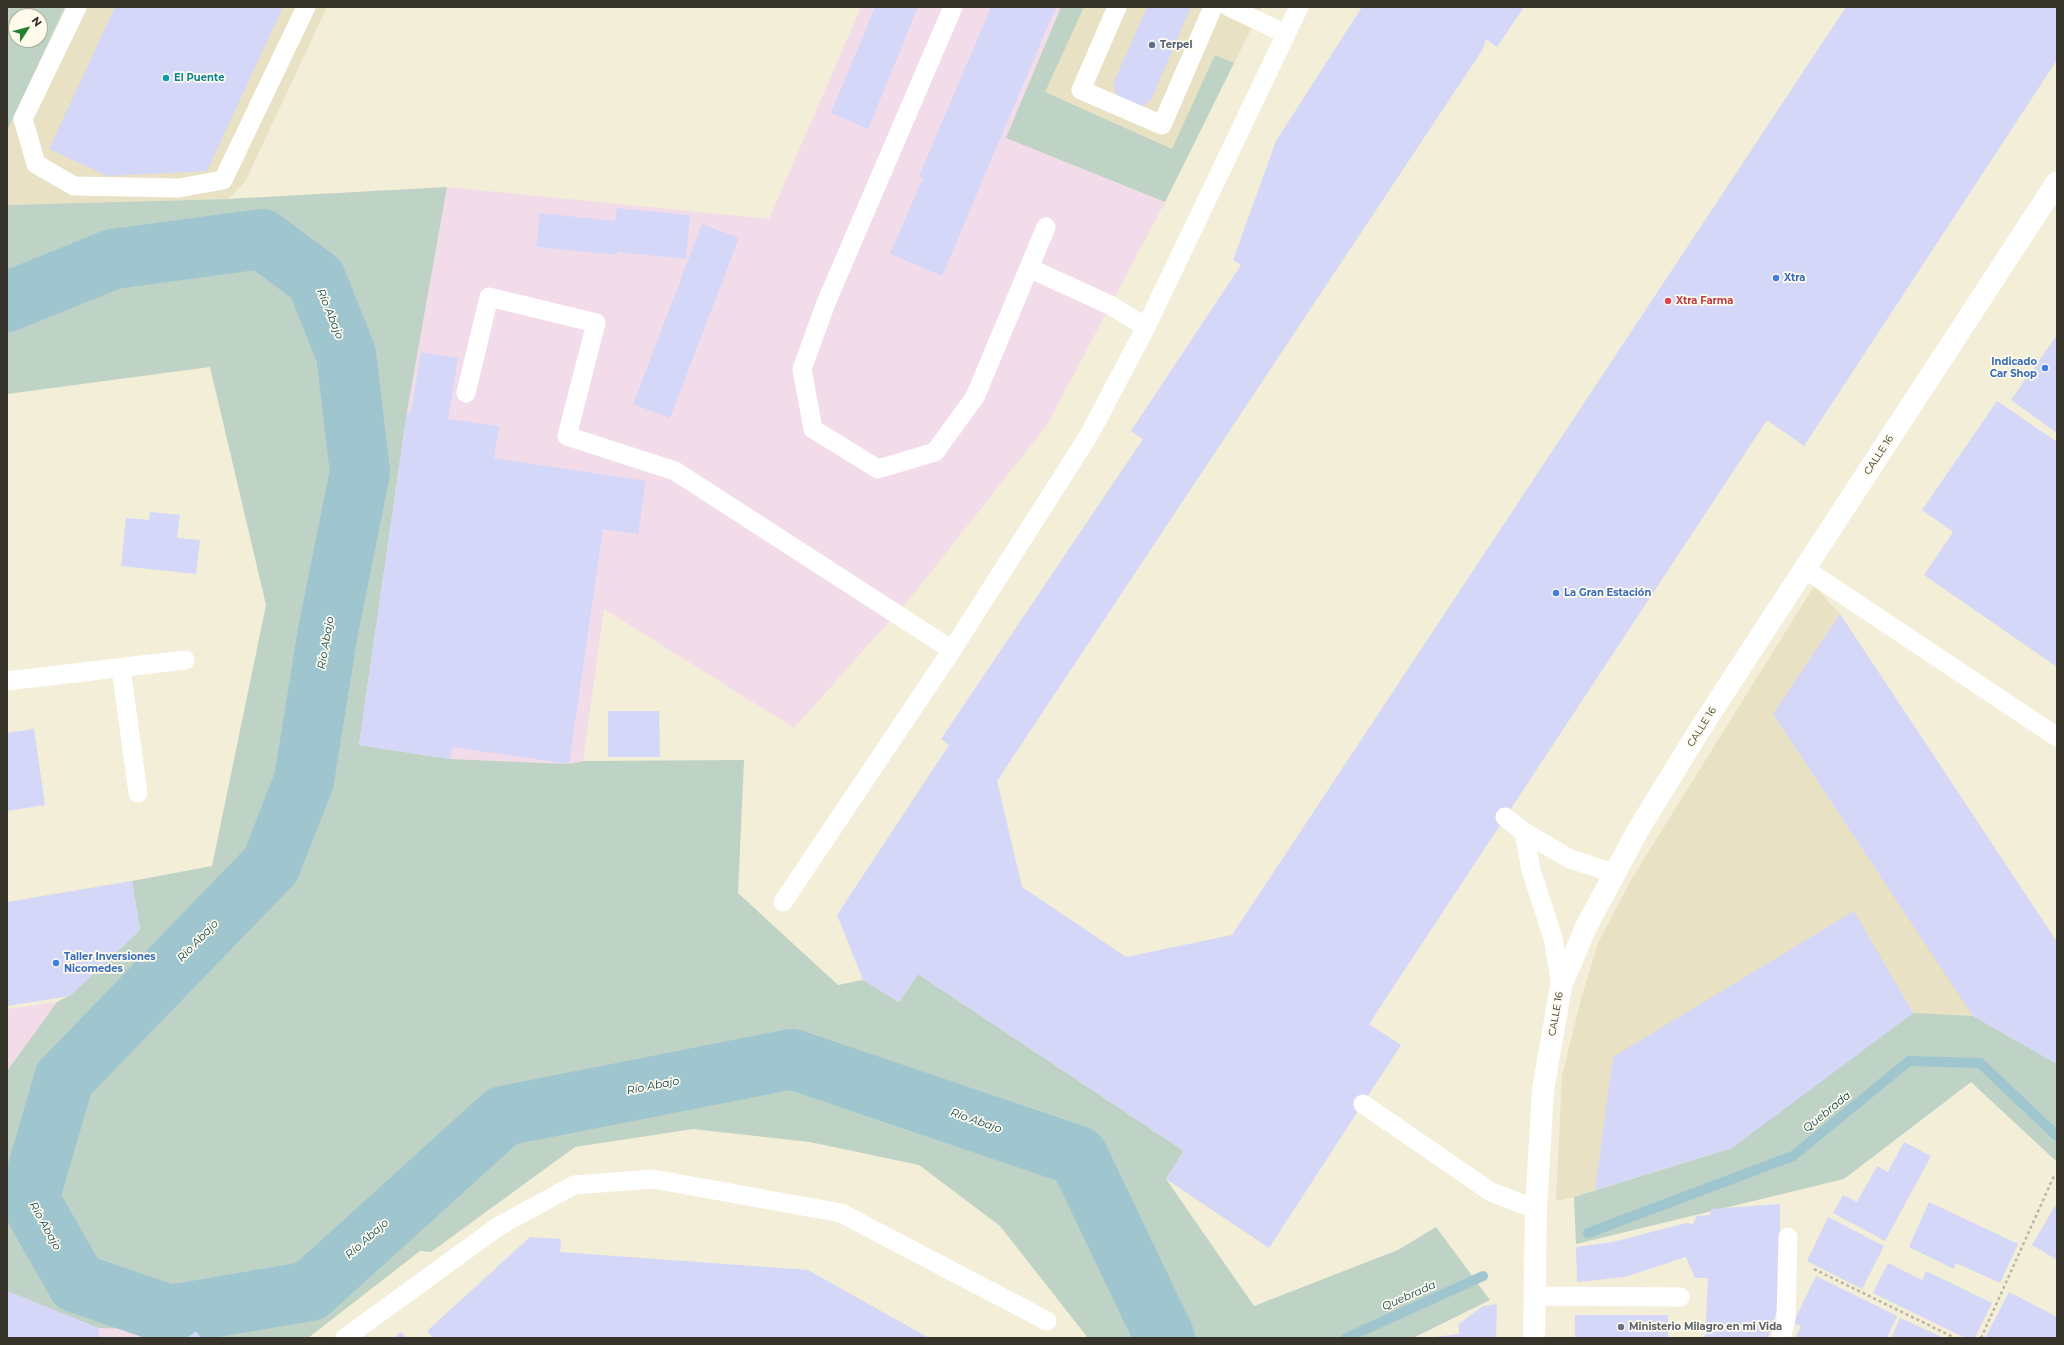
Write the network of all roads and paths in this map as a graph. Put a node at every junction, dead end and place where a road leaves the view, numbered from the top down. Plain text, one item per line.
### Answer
1 (77, 7) edge
2 (306, 7) edge
3 (953, 7) edge
4 (1117, 7) edge
5 (1213, 7) edge
6 (1229, 7) edge
7 (1299, 7) edge
8 (1286, 34) junction
9 (2057, 182) edge
10 (1046, 227) dead end
11 (1029, 268) junction
12 (1146, 328) junction
13 (466, 393) dead end
14 (1805, 569) junction
15 (952, 650) junction
16 (185, 660) dead end
17 (121, 668) junction
18 (7, 681) edge
19 (2057, 737) edge
20 (138, 793) dead end
21 (1506, 817) dead end
22 (1524, 832) junction
23 (1614, 873) junction
24 (783, 902) dead end
25 (1561, 986) junction
26 (1363, 1104) dead end
27 (2054, 1176) dead end
28 (1536, 1210) junction
29 (1788, 1237) dead end
30 (1788, 1256) junction
31 (1535, 1296) junction
32 (1680, 1297) dead end
33 (1047, 1321) dead end
34 (345, 1338) edge
35 (1534, 1338) edge
36 (1781, 1338) edge
37 (1955, 1338) edge
38 (1981, 1338) edge

1 - 2 lane
3 - 11 lane
4 - 5 lane
6 - 8 lane
7 - 8 lane
8 - 12 lane
9 - 14 main road, CALLE 16
10 - 11 lane
11 - 12 lane
12 - 15 lane
13 - 15 lane
14 - 19 lane
14 - 23 main road, CALLE 16
15 - 24 lane
16 - 17 lane
17 - 18 lane
17 - 20 lane
21 - 22 lane
22 - 23 lane
22 - 25 lane
23 - 25 main road, CALLE 16
25 - 28 main road, CALLE 16
26 - 28 lane
27 - 38 path
28 - 31 main road, CALLE 16
29 - 30 lane
30 - 36 lane
30 - 37 path
31 - 32 lane
31 - 35 main road, CALLE 16
33 - 34 lane

